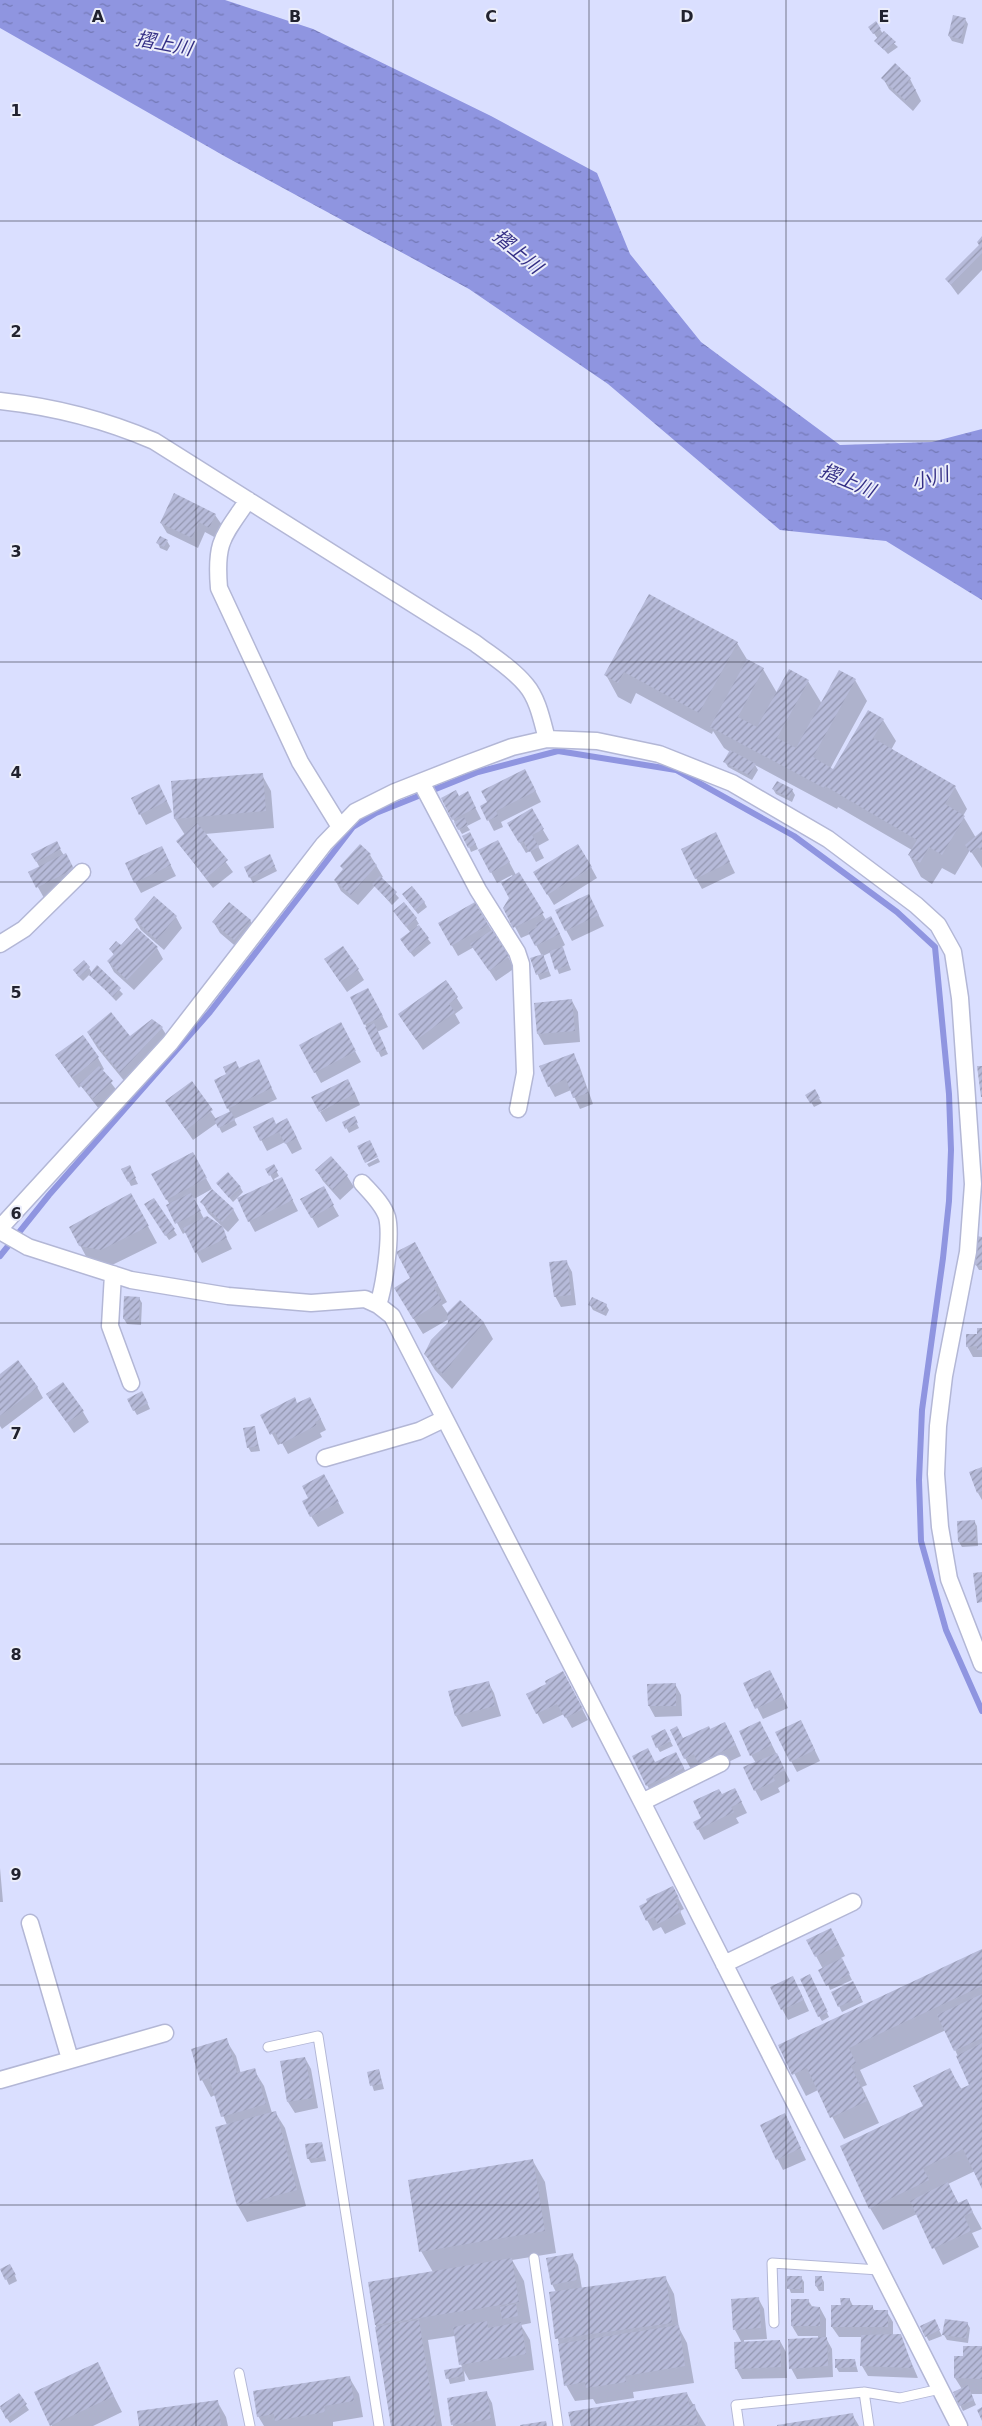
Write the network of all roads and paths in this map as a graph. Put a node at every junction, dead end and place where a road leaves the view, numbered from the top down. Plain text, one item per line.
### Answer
1 (0, 401) edge
2 (248, 500) junction
3 (547, 739) junction
4 (424, 789) junction
5 (340, 827) junction
6 (82, 872) dead end
7 (0, 944) edge
8 (518, 1109) dead end
9 (975, 1122) edge
10 (362, 1183) dead end
11 (2, 1225) edge
12 (113, 1274) junction
13 (378, 1305) junction
14 (131, 1384) dead end
15 (444, 1419) junction
16 (325, 1458) dead end
17 (981, 1658) edge
18 (721, 1762) dead end
19 (642, 1802) junction
20 (853, 1902) dead end
21 (30, 1923) dead end
22 (724, 1964) junction
23 (165, 2033) dead end
24 (268, 2047) dead end
25 (70, 2060) junction
26 (0, 2080) edge
27 (534, 2258) dead end
28 (879, 2270) junction
29 (774, 2322) dead end
30 (240, 2373) dead end
31 (940, 2389) junction
32 (864, 2392) junction
33 (250, 2426) edge
34 (379, 2426) edge
35 (558, 2426) edge
36 (739, 2426) edge
37 (868, 2426) edge
38 (959, 2426) edge

1 - 2 street
2 - 3 street
2 - 5 street
3 - 4 street
3 - 9 street
4 - 5 street
4 - 8 street
5 - 11 street
6 - 7 street
9 - 17 street
10 - 13 street
11 - 12 street
12 - 13 street
12 - 14 street
13 - 15 street
15 - 16 street
15 - 19 street
18 - 19 street
19 - 22 street
20 - 22 street
21 - 25 street
22 - 28 street
23 - 25 street
24 - 34 lane
25 - 26 street
27 - 35 lane
28 - 29 lane
28 - 31 street
30 - 33 lane
31 - 32 lane
31 - 38 street
32 - 36 lane
32 - 37 lane

